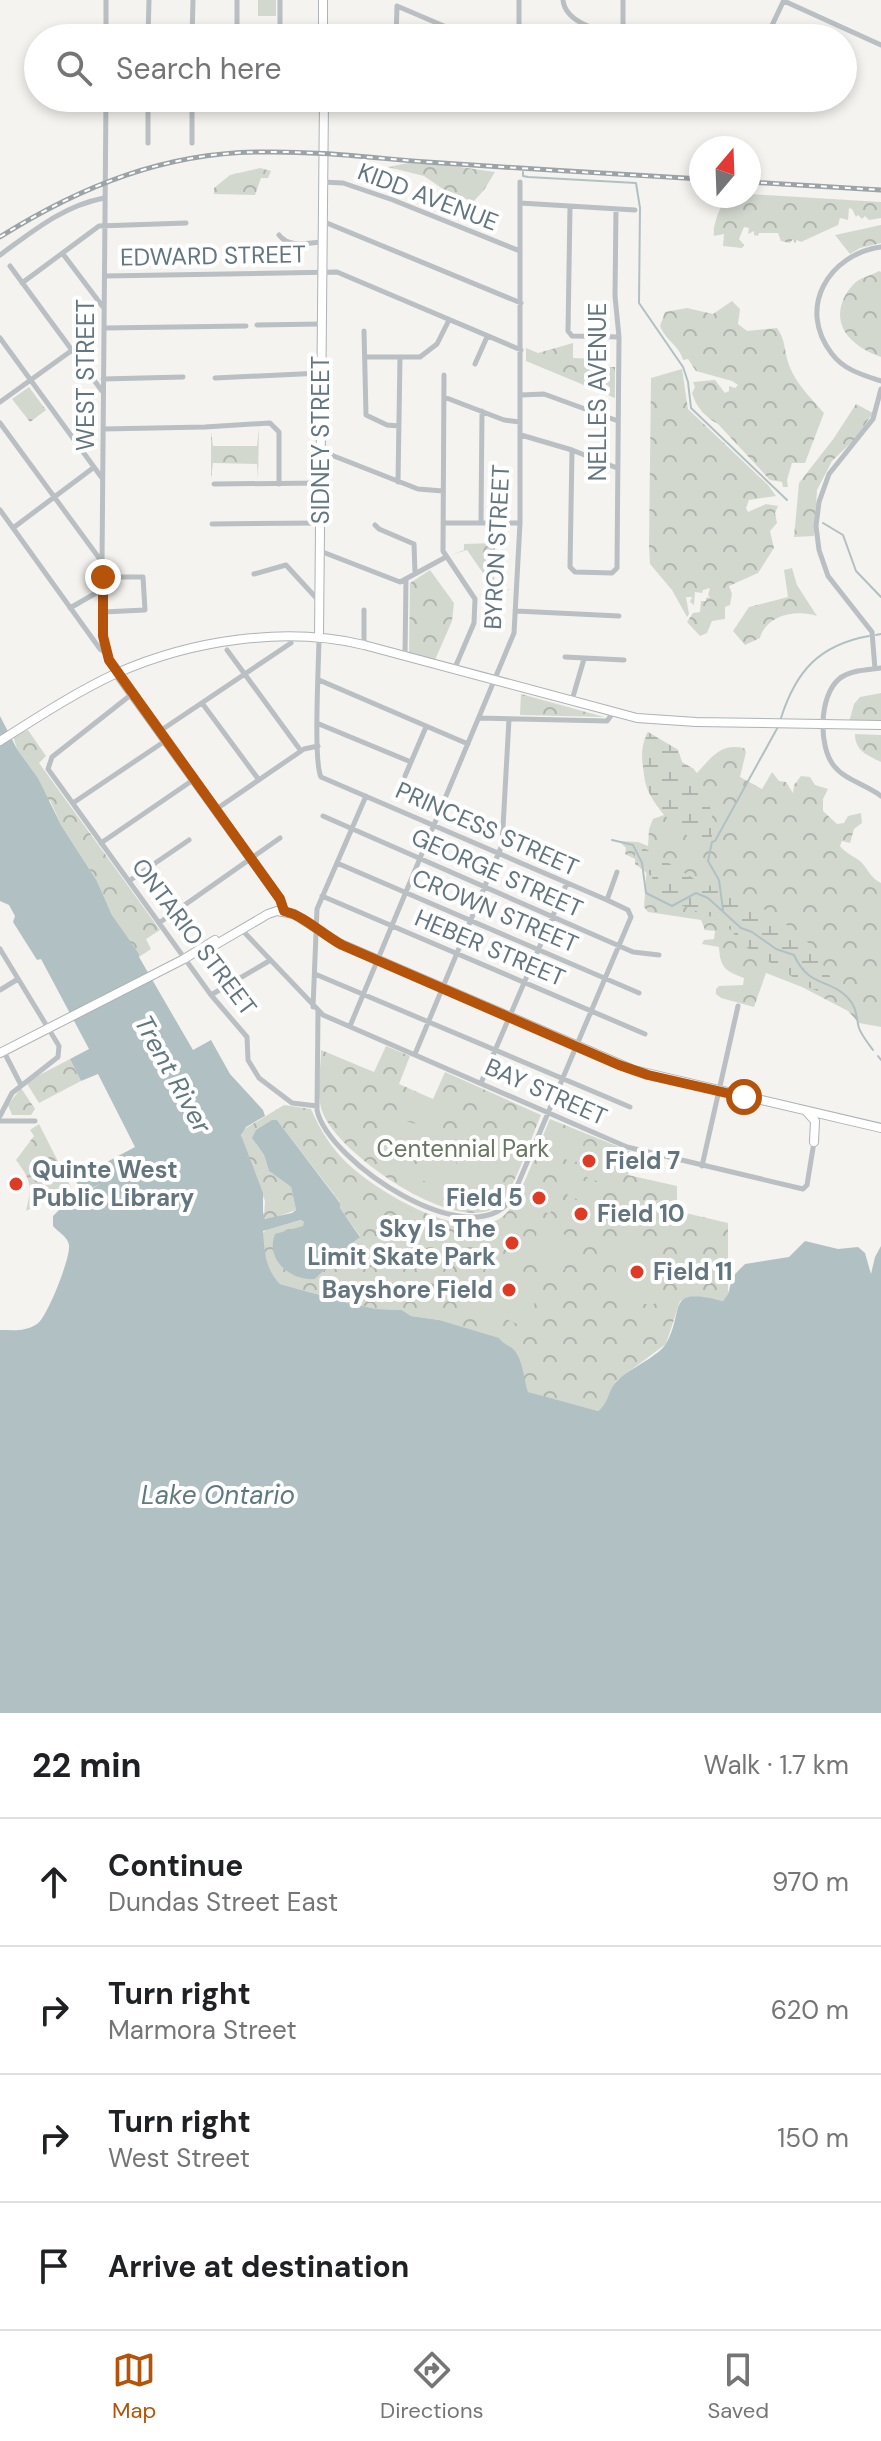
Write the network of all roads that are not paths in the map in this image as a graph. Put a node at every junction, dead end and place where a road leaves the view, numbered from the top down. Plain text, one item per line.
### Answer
1 (106, 0) edge
2 (149, 0) edge
3 (193, 0) edge
4 (237, 0) edge
5 (280, 0) edge
6 (323, 0) edge
7 (519, 0) edge
8 (563, 0) edge
9 (623, 0) edge
10 (784, 0) edge
11 (106, 24) edge
12 (148, 24) edge
13 (192, 24) edge
14 (237, 24) edge
15 (280, 24) edge
16 (323, 24) edge
17 (396, 24) edge
18 (439, 24) edge
19 (519, 24) edge
20 (585, 24) edge
21 (623, 24) edge
22 (773, 24) edge
23 (836, 24) edge
24 (857, 34) edge
25 (881, 45) edge
26 (106, 112) edge
27 (148, 112) edge
28 (192, 112) edge
29 (324, 112) edge
30 (148, 143) dead end
31 (192, 143) dead end
32 (322, 182) junction
33 (520, 182) dead end
34 (104, 198) junction
35 (520, 203) junction
36 (570, 207) junction
37 (616, 209) junction
38 (635, 210) dead end
39 (322, 221) junction
40 (186, 223) dead end
41 (104, 225) junction
42 (279, 235) dead end
43 (322, 242) junction
44 (881, 247) edge
45 (520, 251) junction
46 (62, 254) junction
47 (0, 255) edge
48 (10, 266) dead end
49 (322, 272) junction
50 (105, 276) junction
51 (22, 283) junction
52 (521, 303) junction
53 (104, 307) junction
54 (449, 320) junction
55 (321, 324) junction
56 (257, 325) dead end
57 (246, 326) dead end
58 (104, 328) junction
59 (364, 331) dead end
60 (487, 337) junction
61 (619, 337) junction
62 (0, 338) edge
63 (521, 350) junction
64 (71, 351) junction
65 (367, 357) junction
66 (400, 357) junction
67 (475, 364) dead end
68 (321, 373) junction
69 (444, 375) dead end
70 (183, 377) dead end
71 (215, 378) dead end
72 (103, 379) junction
73 (30, 380) junction
74 (881, 381) edge
75 (881, 389) edge
76 (103, 392) junction
77 (521, 395) junction
78 (444, 397) junction
79 (0, 402) edge
80 (482, 411) junction
81 (618, 421) junction
82 (520, 422) junction
83 (0, 423) edge
84 (399, 426) junction
85 (103, 429) junction
86 (521, 435) junction
87 (572, 450) junction
88 (321, 451) junction
89 (103, 466) junction
90 (93, 468) junction
91 (617, 468) junction
92 (103, 479) junction
93 (398, 482) junction
94 (321, 483) junction
95 (214, 484) dead end
96 (279, 484) junction
97 (443, 491) junction
98 (54, 497) junction
99 (0, 510) edge
100 (320, 523) junction
101 (443, 523) junction
102 (481, 523) junction
103 (520, 523) junction
104 (212, 524) dead end
105 (375, 525) dead end
106 (13, 528) junction
107 (320, 551) junction
108 (446, 557) junction
109 (102, 563) junction
110 (254, 574) dead end
111 (415, 574) junction
112 (103, 577) junction
113 (406, 580) junction
114 (103, 589) junction
115 (320, 601) junction
116 (70, 608) junction
117 (364, 610) dead end
118 (516, 611) junction
119 (103, 612) junction
120 (619, 616) dead end
121 (319, 636) junction
122 (291, 643) dead end
123 (364, 645) junction
124 (227, 650) dead end
125 (105, 652) junction
126 (405, 656) junction
127 (565, 657) dead end
128 (584, 659) junction
129 (624, 660) dead end
130 (878, 668) edge
131 (454, 670) junction
132 (117, 673) junction
133 (244, 675) junction
134 (319, 680) junction
135 (494, 681) junction
136 (132, 694) junction
137 (572, 701) junction
138 (202, 703) junction
139 (613, 713) junction
140 (479, 718) junction
141 (509, 719) junction
142 (319, 724) junction
143 (825, 724) junction
144 (881, 725) edge
145 (426, 727) junction
146 (159, 732) junction
147 (0, 741) edge
148 (166, 741) junction
149 (468, 744) junction
150 (318, 746) junction
151 (301, 751) junction
152 (411, 762) junction
153 (405, 776) dead end
154 (325, 779) joint
155 (193, 780) junction
156 (259, 780) junction
157 (366, 796) junction
158 (881, 796) edge
159 (73, 803) junction
160 (215, 810) junction
161 (323, 816) dead end
162 (434, 825) junction
163 (352, 828) junction
164 (280, 838) dead end
165 (189, 840) dead end
166 (101, 843) junction
167 (499, 854) junction
168 (252, 859) junction
169 (420, 859) junction
170 (337, 863) junction
171 (617, 872) dead end
172 (129, 881) junction
173 (567, 883) junction
174 (486, 888) junction
175 (406, 893) junction
176 (276, 894) junction
177 (322, 896) junction
178 (607, 900) junction
179 (284, 911) junction
180 (272, 912) junction
181 (552, 917) junction
182 (472, 920) junction
183 (159, 923) junction
184 (392, 925) junction
185 (316, 930) junction
186 (236, 931) junction
187 (619, 946) junction
188 (0, 949) edge
189 (539, 950) junction
190 (458, 954) junction
191 (659, 955) dead end
192 (184, 959) junction
193 (378, 960) junction
194 (269, 961) junction
195 (315, 974) junction
196 (605, 978) junction
197 (18, 979) junction
198 (524, 983) junction
199 (444, 989) junction
200 (0, 990) edge
201 (364, 992) junction
202 (639, 993) dead end
203 (211, 995) junction
204 (738, 1006) dead end
205 (316, 1009) junction
206 (591, 1011) junction
207 (510, 1016) junction
208 (430, 1021) junction
209 (350, 1026) junction
210 (48, 1027) junction
211 (645, 1034) dead end
212 (577, 1045) junction
213 (496, 1050) junction
214 (2, 1052) edge
215 (415, 1054) junction
216 (563, 1079) junction
217 (481, 1083) junction
218 (21, 1085) junction
219 (720, 1091) junction
220 (317, 1106) junction
221 (630, 1107) dead end
222 (805, 1111) junction
223 (548, 1113) junction
224 (821, 1115) junction
225 (1, 1119) edge
226 (35, 1121) dead end
227 (881, 1128) edge
228 (814, 1142) junction
229 (702, 1166) junction

1 - 11 street
2 - 12 street
3 - 13 street
4 - 14 street
5 - 15 street
6 - 16 main road
7 - 19 street
8 - 20 street
9 - 21 street
10 - 22 street
10 - 23 street
17 - 18 street
24 - 25 street
26 - 34 street, WEST STREET
27 - 30 street
28 - 31 street
29 - 32 main road, SIDNEY STREET
32 - 39 main road, SIDNEY STREET
32 - 45 street, KIDD AVENUE
33 - 35 street, BYRON STREET
34 - 41 street, WEST STREET
34 - 47 street
35 - 36 street
35 - 45 street, BYRON STREET
36 - 37 street
36 - 61 street
37 - 38 street
37 - 61 street, NELLES AVENUE
39 - 43 main road, SIDNEY STREET
39 - 52 street
40 - 41 street
41 - 46 street
41 - 50 street, WEST STREET
42 - 43 street
43 - 49 main road, SIDNEY STREET
44 - 74 street
45 - 52 street, BYRON STREET
46 - 51 street
46 - 53 street
48 - 51 street
49 - 50 street, EDWARD STREET
49 - 54 street, EDWARD STREET
49 - 55 main road, SIDNEY STREET
50 - 53 street, WEST STREET
51 - 64 street
52 - 63 street, BYRON STREET
53 - 58 street, WEST STREET
54 - 60 street, EDWARD STREET
54 - 66 street
55 - 56 street
55 - 68 main road, SIDNEY STREET
57 - 58 street
58 - 72 street, WEST STREET
59 - 65 street
60 - 63 street, EDWARD STREET
60 - 67 street
61 - 81 street, NELLES AVENUE
62 - 73 street
63 - 77 street, BYRON STREET
64 - 73 street
64 - 76 street
65 - 66 street
65 - 84 street
66 - 84 street
68 - 71 street
68 - 88 main road, SIDNEY STREET
69 - 78 street
70 - 72 street
72 - 76 street, WEST STREET
73 - 79 street
73 - 90 street
75 - 130 street
76 - 85 street, WEST STREET
77 - 81 street
77 - 82 street, BYRON STREET
78 - 80 street
78 - 97 street
80 - 82 street
80 - 102 street
81 - 91 street, NELLES AVENUE
82 - 86 street, BYRON STREET
83 - 98 street
84 - 93 street
85 - 89 street, WEST STREET
85 - 96 street
86 - 87 street
86 - 103 street, BYRON STREET
87 - 91 street
87 - 91 street, NELLES AVENUE
88 - 93 street
88 - 94 main road, SIDNEY STREET
89 - 90 street
89 - 92 street, WEST STREET
90 - 92 street
90 - 98 street
92 - 109 street, WEST STREET
93 - 97 street
94 - 96 street
94 - 100 main road, SIDNEY STREET
95 - 96 street
97 - 101 street
98 - 106 street
98 - 109 street
99 - 106 street
100 - 104 street
100 - 107 main road, SIDNEY STREET
101 - 102 street
101 - 108 street
102 - 103 street
103 - 118 street, BYRON STREET
105 - 111 street
106 - 116 street
107 - 113 street
107 - 115 main road, SIDNEY STREET
108 - 111 street
108 - 131 street
109 - 112 street, WEST STREET
110 - 115 street
111 - 113 street
112 - 114 street, WEST STREET
112 - 119 street
113 - 126 street
114 - 116 street
114 - 119 street, WEST STREET
115 - 121 main road, SIDNEY STREET
116 - 125 street
117 - 123 street
118 - 120 street
118 - 135 street, BYRON STREET
119 - 125 street, WEST STREET
121 - 123 main road
121 - 132 main road
121 - 134 street, SIDNEY STREET
122 - 133 street
123 - 126 main road
124 - 133 street
125 - 132 street
126 - 131 main road
127 - 128 street
128 - 129 street
128 - 137 street
130 - 143 street
131 - 135 main road
132 - 136 main road
132 - 147 main road
133 - 138 street
133 - 151 street
134 - 142 street, SIDNEY STREET
134 - 145 street
135 - 137 main road
135 - 140 street, BYRON STREET
136 - 146 main road
136 - 159 street, ONTARIO STREET
137 - 139 main road
138 - 146 street
138 - 156 street
139 - 141 street
139 - 143 main road
140 - 141 street
140 - 149 street, BYRON STREET
141 - 167 street
142 - 150 street, SIDNEY STREET
142 - 152 street
143 - 144 main road
143 - 158 street
145 - 149 street
145 - 152 street
146 - 148 main road
148 - 155 main road
148 - 159 street
149 - 162 street, BYRON STREET
150 - 151 street
150 - 154 street, SIDNEY STREET
151 - 156 street
152 - 153 street
154 - 157 street, PRINCESS STREET
155 - 160 main road
155 - 166 street
156 - 160 street
157 - 162 street, PRINCESS STREET
157 - 163 street
159 - 166 street, ONTARIO STREET
160 - 168 main road
161 - 163 street, GEORGE STREET
162 - 167 street, PRINCESS STREET
162 - 169 street, BYRON STREET
163 - 169 street, GEORGE STREET
163 - 170 street
164 - 168 street
165 - 172 street
166 - 172 street, ONTARIO STREET
167 - 173 street, PRINCESS STREET
167 - 174 street
168 - 176 main road
168 - 183 street
169 - 174 street, GEORGE STREET
169 - 175 street, BYRON STREET
170 - 175 street, CROWN STREET
170 - 177 street
171 - 178 street
172 - 183 street, ONTARIO STREET
173 - 178 street, PRINCESS STREET
173 - 181 street
174 - 181 street, GEORGE STREET
174 - 182 street
175 - 182 street, CROWN STREET
175 - 184 street, BYRON STREET
176 - 179 main road
176 - 180 main road
177 - 184 street, HEBER STREET
177 - 185 street
178 - 187 street, PRINCESS STREET
179 - 180 main road
179 - 185 main road
180 - 186 main road
181 - 187 street, GEORGE STREET
181 - 189 street
182 - 189 street, CROWN STREET
182 - 190 street
183 - 192 street, ONTARIO STREET
184 - 190 street, HEBER STREET
184 - 193 street, BYRON STREET
185 - 193 main road
185 - 195 street
186 - 192 main road
186 - 194 street, BAY STREET
187 - 191 street, GEORGE STREET
187 - 196 street
188 - 197 street
189 - 196 street, CROWN STREET
189 - 198 street
190 - 198 street, HEBER STREET
190 - 199 street
192 - 203 street, ONTARIO STREET
192 - 210 main road
193 - 199 main road
193 - 201 street, BYRON STREET
194 - 203 street
194 - 205 street, BAY STREET
195 - 201 street
195 - 205 street
196 - 202 street, CROWN STREET
196 - 206 street
197 - 200 street
197 - 210 street
198 - 206 street, HEBER STREET
198 - 207 street
199 - 207 main road
199 - 208 street
201 - 208 street
201 - 209 street, BYRON STREET
203 - 220 street, ONTARIO STREET
204 - 219 street
205 - 209 street, BAY STREET
205 - 220 street
206 - 211 street, HEBER STREET
206 - 212 street
207 - 212 main road
207 - 213 street
208 - 213 street
208 - 215 street
209 - 215 street, BAY STREET
210 - 214 main road
210 - 218 street
212 - 216 street
212 - 219 main road
213 - 216 street
213 - 217 street
214 - 218 street
215 - 217 street, BAY STREET
216 - 221 street
216 - 223 street
217 - 223 street, BAY STREET
218 - 225 street
219 - 222 main road
219 - 229 street
220 - 223 street
222 - 224 main road
222 - 228 main road
223 - 229 street, BAY STREET
224 - 227 main road
224 - 228 street, BAY STREET
225 - 226 street
228 - 229 street, BAY STREET

